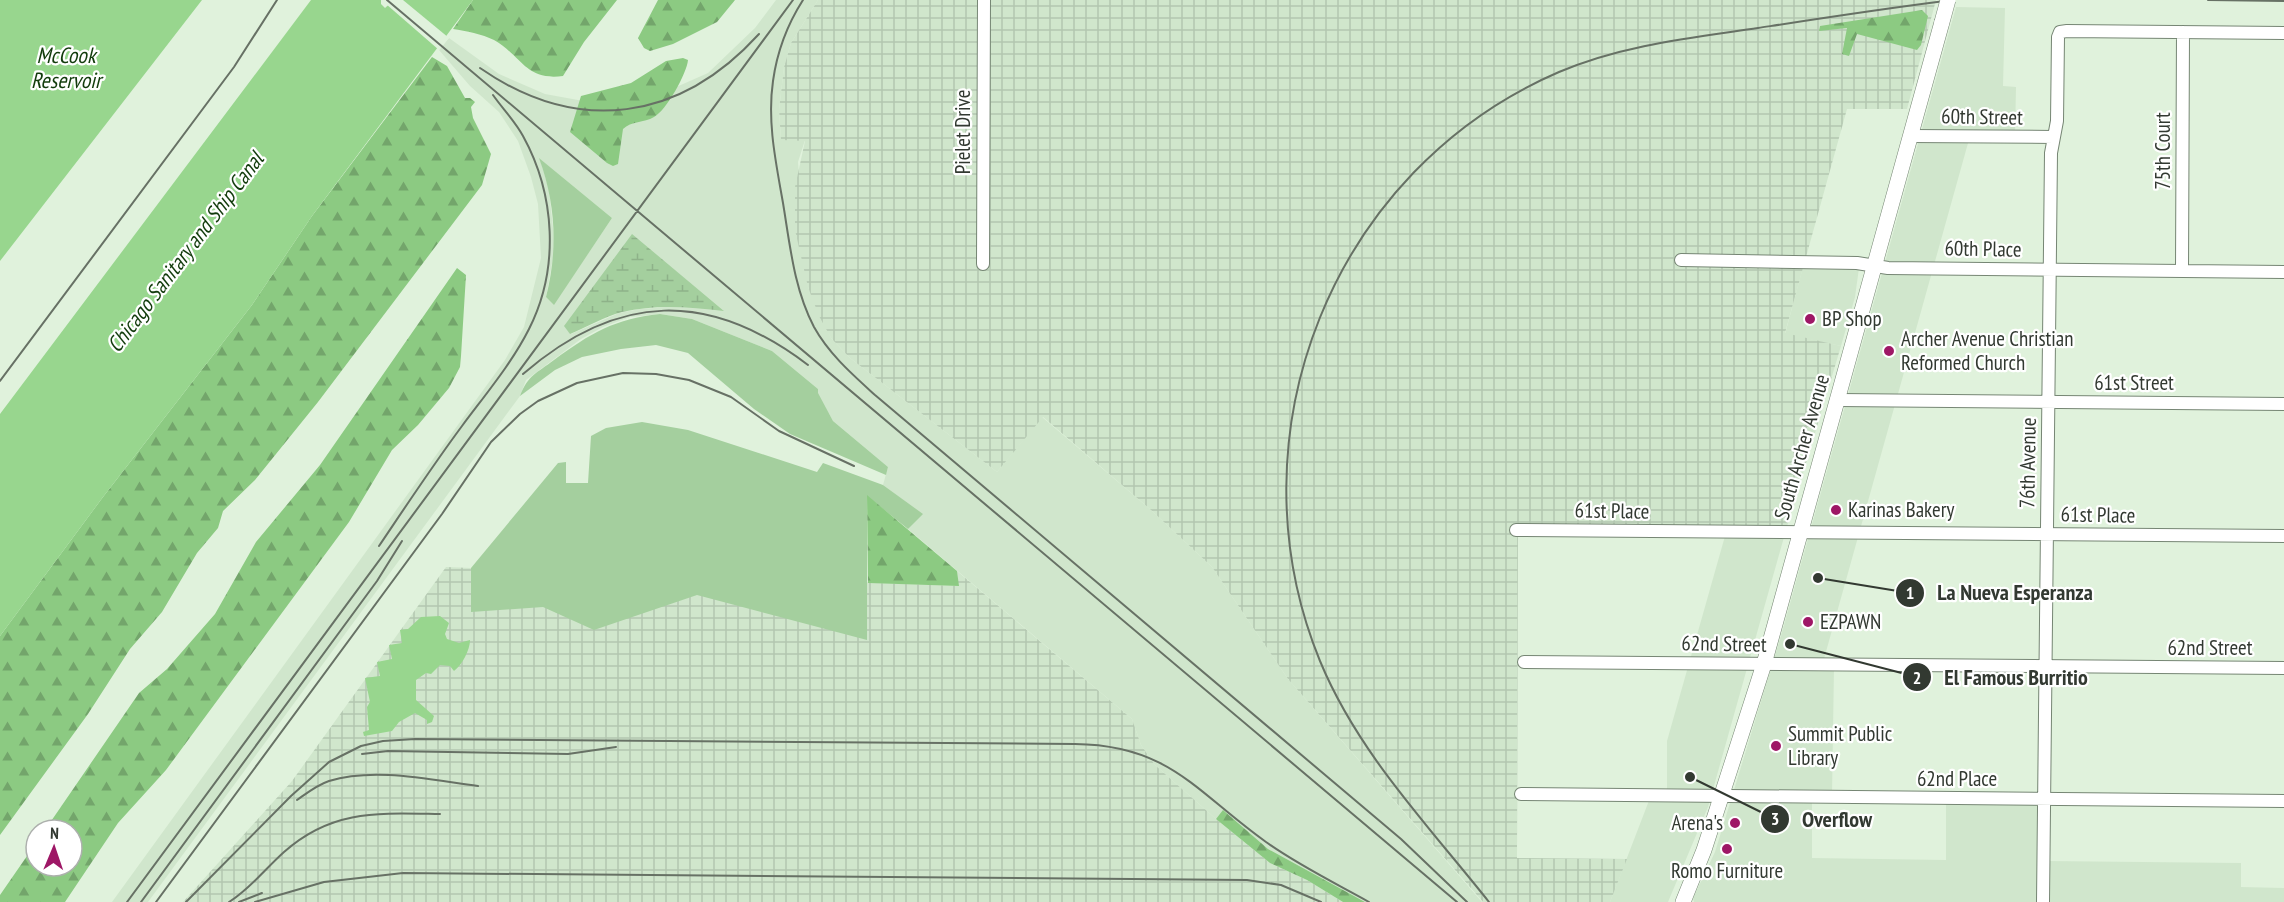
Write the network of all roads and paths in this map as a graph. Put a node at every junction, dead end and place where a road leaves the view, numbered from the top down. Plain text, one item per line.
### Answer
1 (984, 0) edge
2 (1948, 0) edge
3 (2183, 32) junction
4 (2284, 33) edge
5 (1910, 136) junction
6 (2054, 137) junction
7 (1681, 260) dead end
8 (983, 264) dead end
9 (1874, 265) junction
10 (2050, 270) junction
11 (2182, 270) junction
12 (2284, 272) edge
13 (1839, 400) junction
14 (2048, 402) junction
15 (2284, 404) edge
16 (1516, 530) dead end
17 (1799, 533) junction
18 (2047, 534) junction
19 (2284, 536) edge
20 (1524, 662) dead end
21 (1764, 664) junction
22 (2046, 666) junction
23 (2284, 668) edge
24 (1521, 794) dead end
25 (1722, 797) junction
26 (2044, 799) junction
27 (2284, 801) edge
28 (1683, 902) edge
29 (2043, 902) edge

1 - 8 street, Pielet Drive
2 - 5 main road, South Archer Avenue, bridge
3 - 4 street
3 - 6 street, 76th Avenue
3 - 11 street, 75th Court
5 - 6 street, 60th Street
5 - 9 main road, South Archer Avenue
6 - 10 street, 76th Avenue
7 - 9 street, 60th Place
9 - 10 street, 60th Place
9 - 13 main road, South Archer Avenue
10 - 11 street, 60th Place
10 - 14 street, 76th Avenue
11 - 12 street, 60th Place
13 - 14 street, 61st Street
13 - 17 main road, South Archer Avenue
14 - 15 street, 61st Street
14 - 18 street, 76th Avenue
16 - 17 street, 61st Place
17 - 18 street, 61st Place
17 - 21 main road, South Archer Avenue
18 - 19 street, 61st Place
18 - 22 street, 76th Avenue
20 - 21 street, 62nd Street
21 - 22 street, 62nd Street
21 - 25 main road, South Archer Avenue
22 - 23 street, 62nd Street
22 - 26 street, 76th Avenue
24 - 25 street, 62nd Place
25 - 26 street, 62nd Place
25 - 28 main road, South Archer Avenue
26 - 27 street, 62nd Place
26 - 29 street, 76th Avenue

